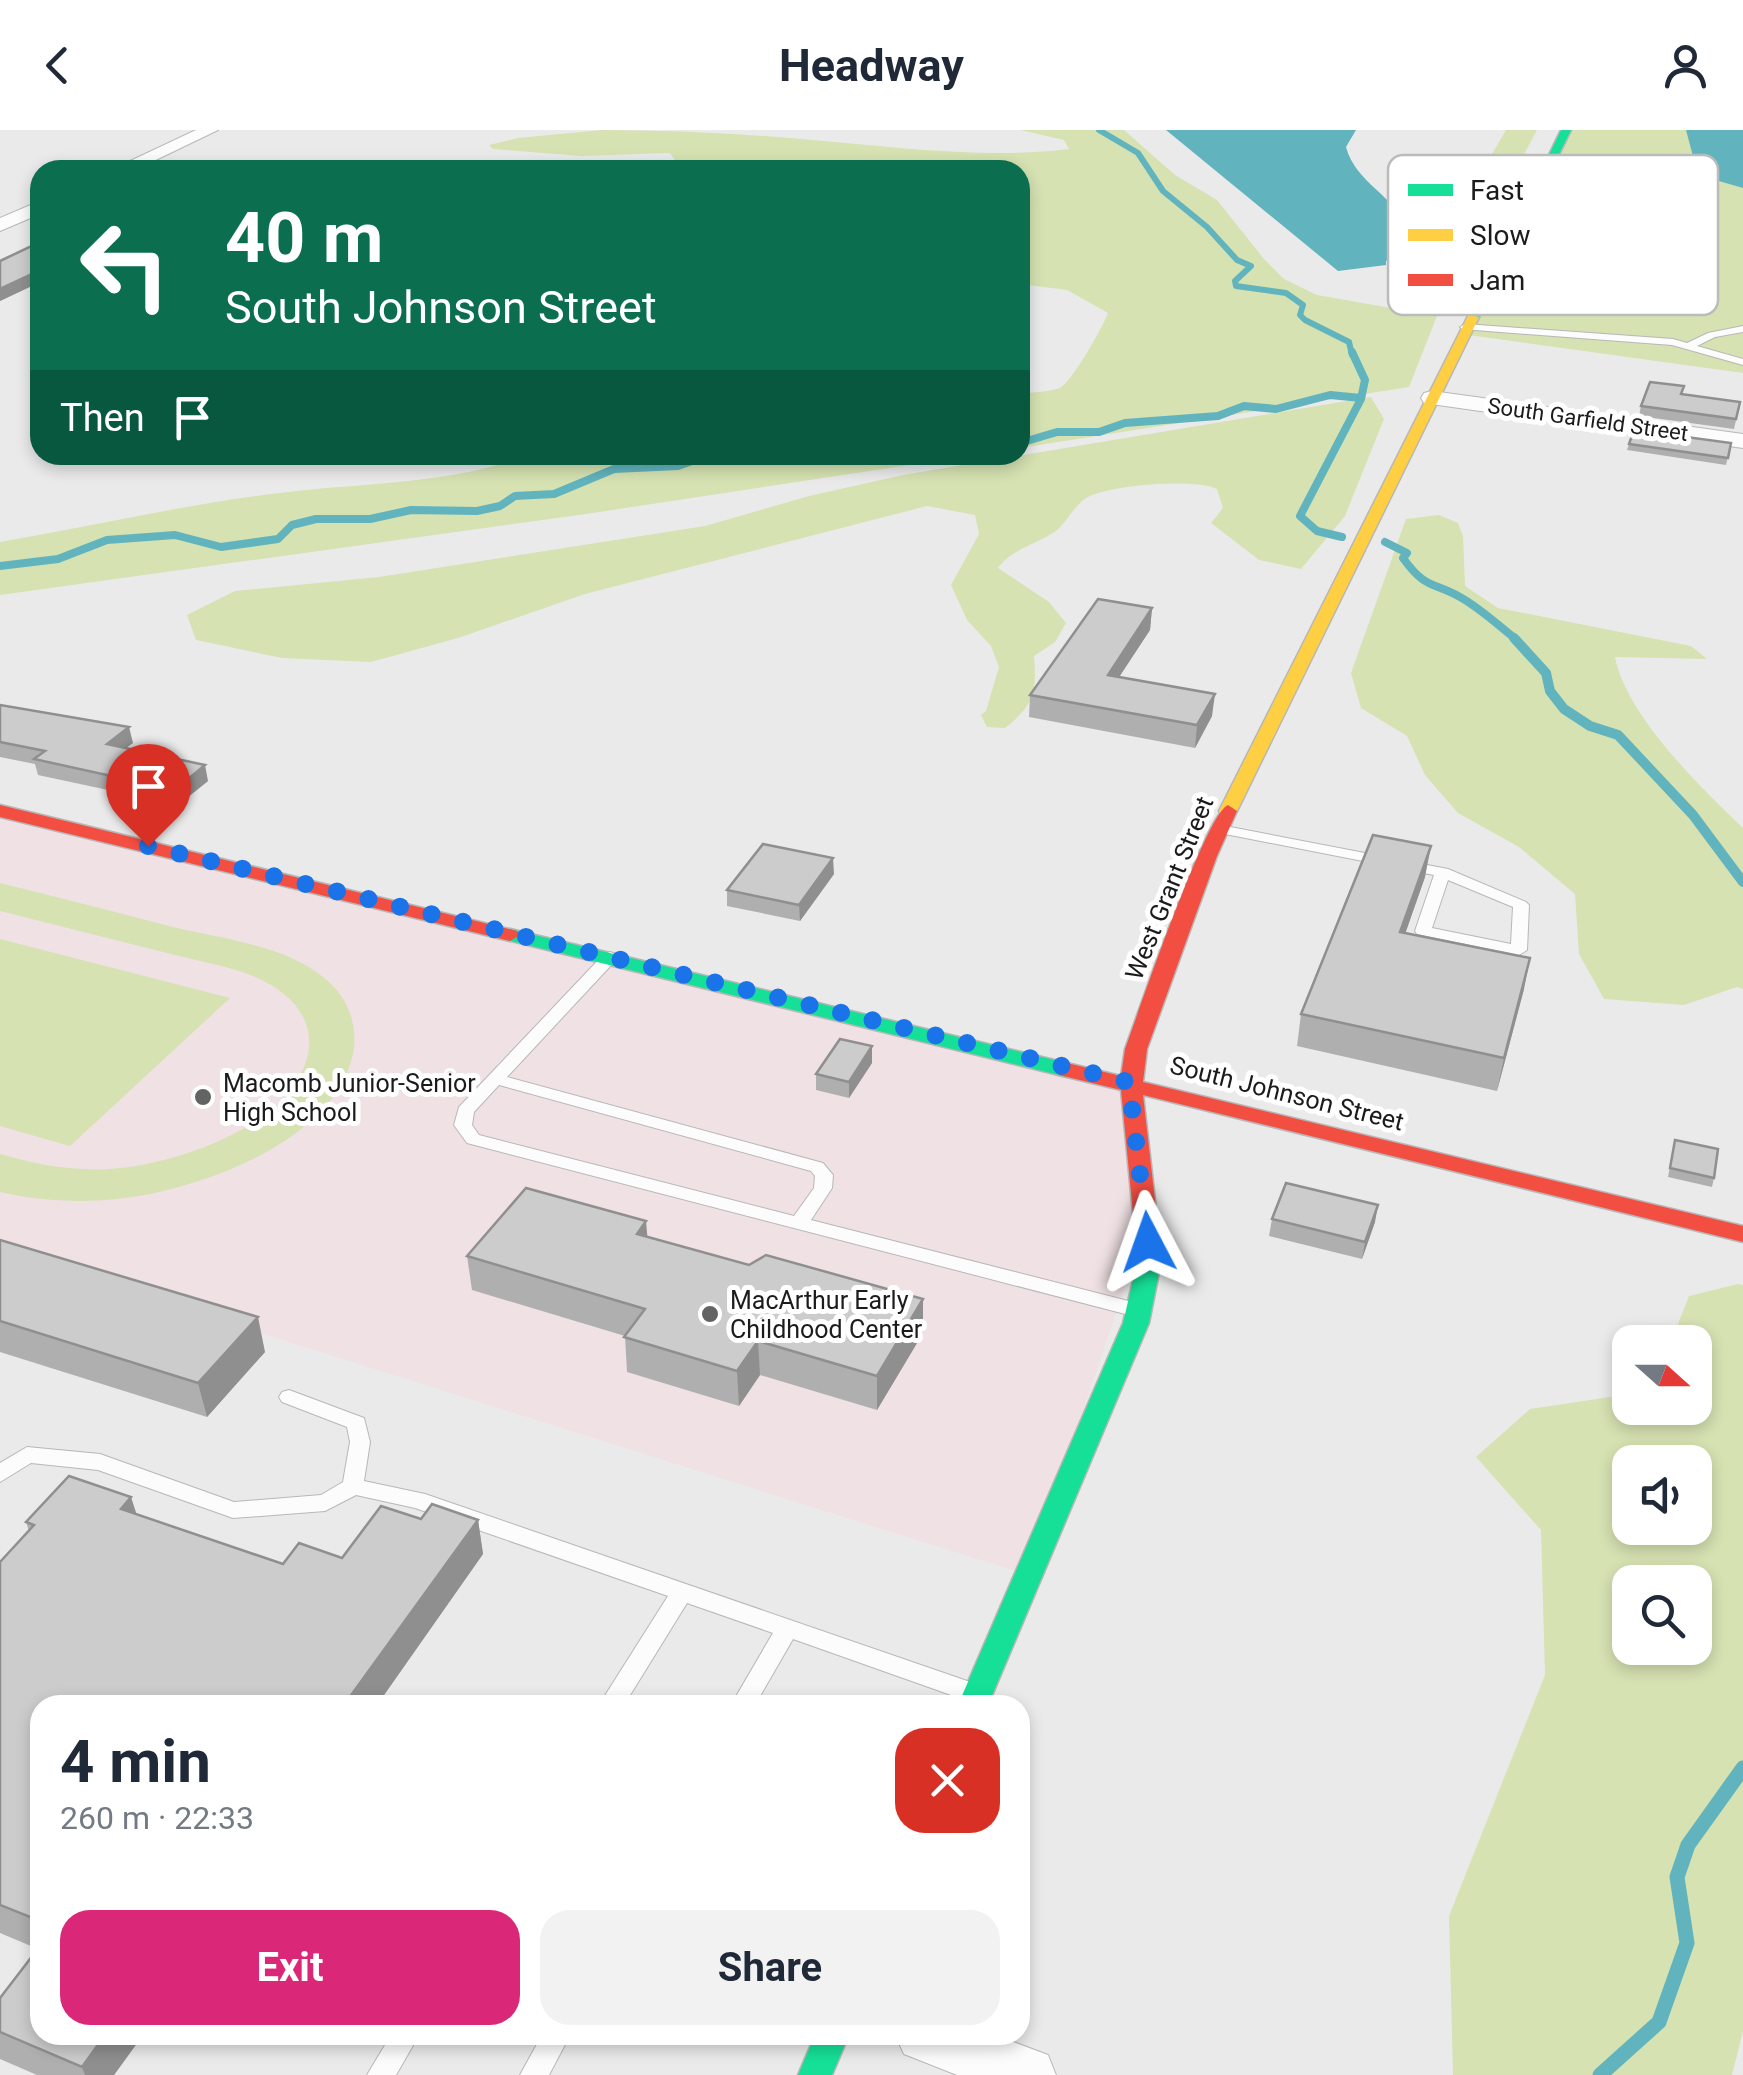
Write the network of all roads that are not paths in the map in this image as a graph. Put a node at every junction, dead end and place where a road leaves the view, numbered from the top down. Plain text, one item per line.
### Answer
1 (210, 130) edge
2 (1566, 130) edge
3 (1553, 155) edge
4 (142, 160) edge
5 (30, 211) edge
6 (0, 225) edge
7 (1471, 315) edge
8 (1465, 327) junction
9 (1743, 328) edge
10 (1691, 345) junction
11 (1743, 362) edge
12 (1432, 398) junction
13 (1743, 441) edge
14 (0, 810) edge
15 (1220, 829) junction
16 (1443, 872) junction
17 (610, 957) junction
18 (496, 1080) junction
19 (1129, 1082) junction
20 (798, 1224) junction
21 (1743, 1234) edge
22 (1140, 1309) junction
23 (289, 1397) dead end
24 (0, 1474) edge
25 (354, 1486) junction
26 (683, 1590) junction
27 (788, 1627) junction
28 (617, 1695) edge
29 (750, 1695) edge
30 (963, 1695) edge
31 (978, 1695) edge
32 (400, 2045) edge
33 (551, 2045) edge
34 (828, 2045) edge
35 (950, 2045) edge
36 (381, 2075) edge
37 (534, 2075) edge
38 (814, 2075) edge
39 (1027, 2075) edge

1 - 4 street
2 - 3 main road, West Grant Street
5 - 6 street
7 - 8 main road, West Grant Street
8 - 10 lane
8 - 12 main road, West Grant Street
9 - 10 lane
10 - 11 lane
12 - 13 street, South Garfield Street
12 - 15 main road, West Grant Street
14 - 17 main road, South Johnson Street
15 - 16 lane
15 - 19 main road, West Grant Street
16 - 16 lane
17 - 18 lane
17 - 19 main road, South Johnson Street
18 - 20 lane
18 - 20 lane
19 - 21 main road, South Johnson Street
19 - 22 main road, West Grant Street
20 - 22 lane
22 - 31 main road, West Grant Street
23 - 25 lane
24 - 25 lane
25 - 26 lane
26 - 27 lane
26 - 28 lane
27 - 29 lane
27 - 30 lane
32 - 36 lane
33 - 37 lane
34 - 38 main road
35 - 39 street

